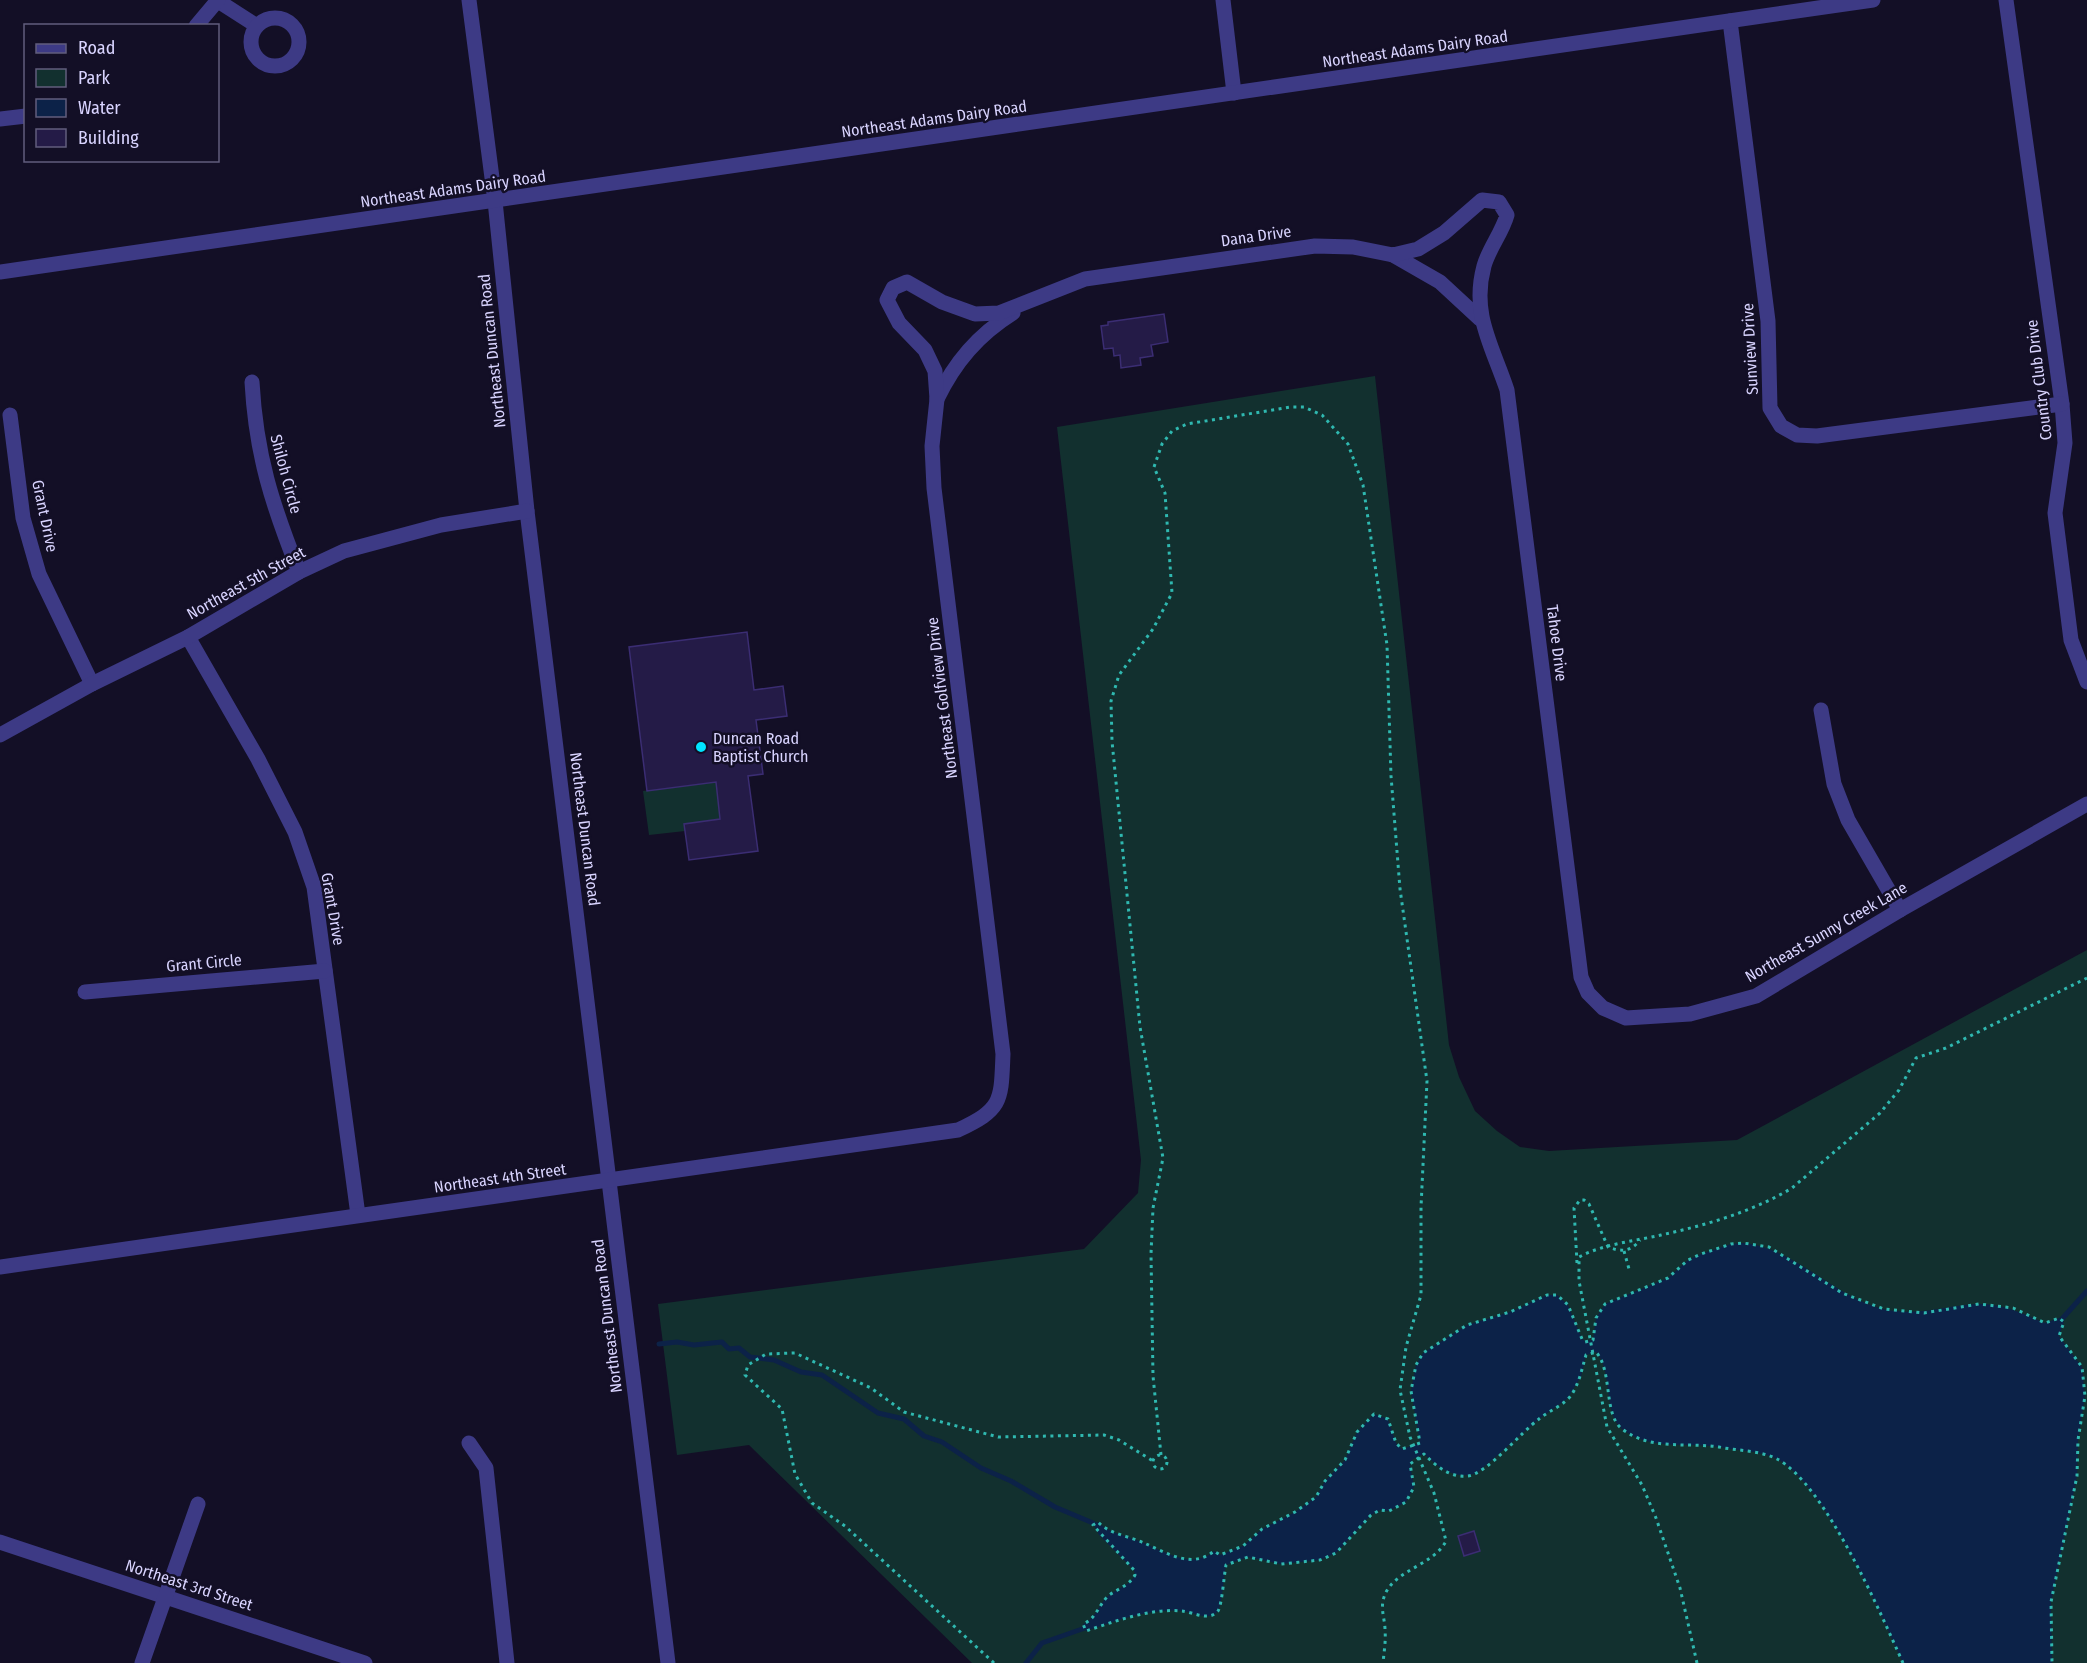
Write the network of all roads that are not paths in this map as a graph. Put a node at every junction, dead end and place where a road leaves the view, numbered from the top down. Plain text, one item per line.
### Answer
1 (218, 0) edge
2 (469, 0) edge
3 (1223, 0) edge
4 (1873, 0) edge
5 (2006, 0) edge
6 (1730, 21) junction
7 (198, 24) edge
8 (257, 26) dead end
9 (1234, 93) junction
10 (24, 116) edge
11 (0, 119) edge
12 (495, 201) junction
13 (1478, 204) joint
14 (1393, 255) junction
15 (0, 272) edge
16 (887, 300) joint
17 (1028, 303) junction
18 (1480, 319) junction
19 (252, 382) dead end
20 (937, 399) junction
21 (2062, 404) junction
22 (10, 415) dead end
23 (527, 511) junction
24 (299, 572) junction
25 (188, 637) junction
26 (2087, 682) edge
27 (92, 684) junction
28 (1821, 710) dead end
29 (0, 735) edge
30 (2087, 804) edge
31 (1899, 910) junction
32 (325, 971) junction
33 (1581, 977) joint
34 (85, 992) dead end
35 (996, 1105) joint
36 (609, 1182) junction
37 (358, 1215) junction
38 (0, 1267) edge
39 (469, 1443) dead end
40 (198, 1504) dead end
41 (0, 1542) edge
42 (164, 1596) junction
43 (142, 1663) edge
44 (365, 1663) edge
45 (507, 1663) edge
46 (668, 1663) edge

1 - 7 street
1 - 8 street
2 - 12 street, Northeast Duncan Road
3 - 9 street
4 - 6 street, Northeast Adams Dairy Road
5 - 21 street, Country Club Drive
6 - 9 street, Northeast Adams Dairy Road
6 - 21 street, Sunview Drive
9 - 12 street, Northeast Adams Dairy Road
10 - 11 street
12 - 15 street, Northeast Adams Dairy Road
12 - 23 street, Northeast Duncan Road
13 - 14 street, Dana Drive
13 - 18 street, Tahoe Drive
14 - 17 street, Dana Drive
14 - 18 street, Tahoe Drive
16 - 17 street, Dana Drive
16 - 20 street, Northeast Golfview Drive
17 - 20 street, Dana Drive
18 - 33 street, Tahoe Drive
19 - 24 street, Shiloh Circle
20 - 35 street, Northeast Golfview Drive
21 - 26 street, Country Club Drive
22 - 27 street, Grant Drive
23 - 24 street, Northeast 5th Street
23 - 36 street, Northeast Duncan Road
24 - 25 street, Northeast 5th Street
25 - 27 street, Northeast 5th Street
25 - 32 street, Grant Drive
27 - 29 street, Northeast 5th Street
28 - 31 street
30 - 31 street, Northeast Sunny Creek Lane
31 - 33 street, Northeast Sunny Creek Lane
32 - 34 street, Grant Circle
32 - 37 street, Grant Drive
35 - 36 street, Northeast 4th Street
36 - 37 street, Northeast 4th Street
36 - 46 street, Northeast Duncan Road
37 - 38 street, Northeast 4th Street
39 - 45 street
40 - 42 street
41 - 42 street, Northeast 3rd Street
42 - 43 street
42 - 44 street, Northeast 3rd Street

